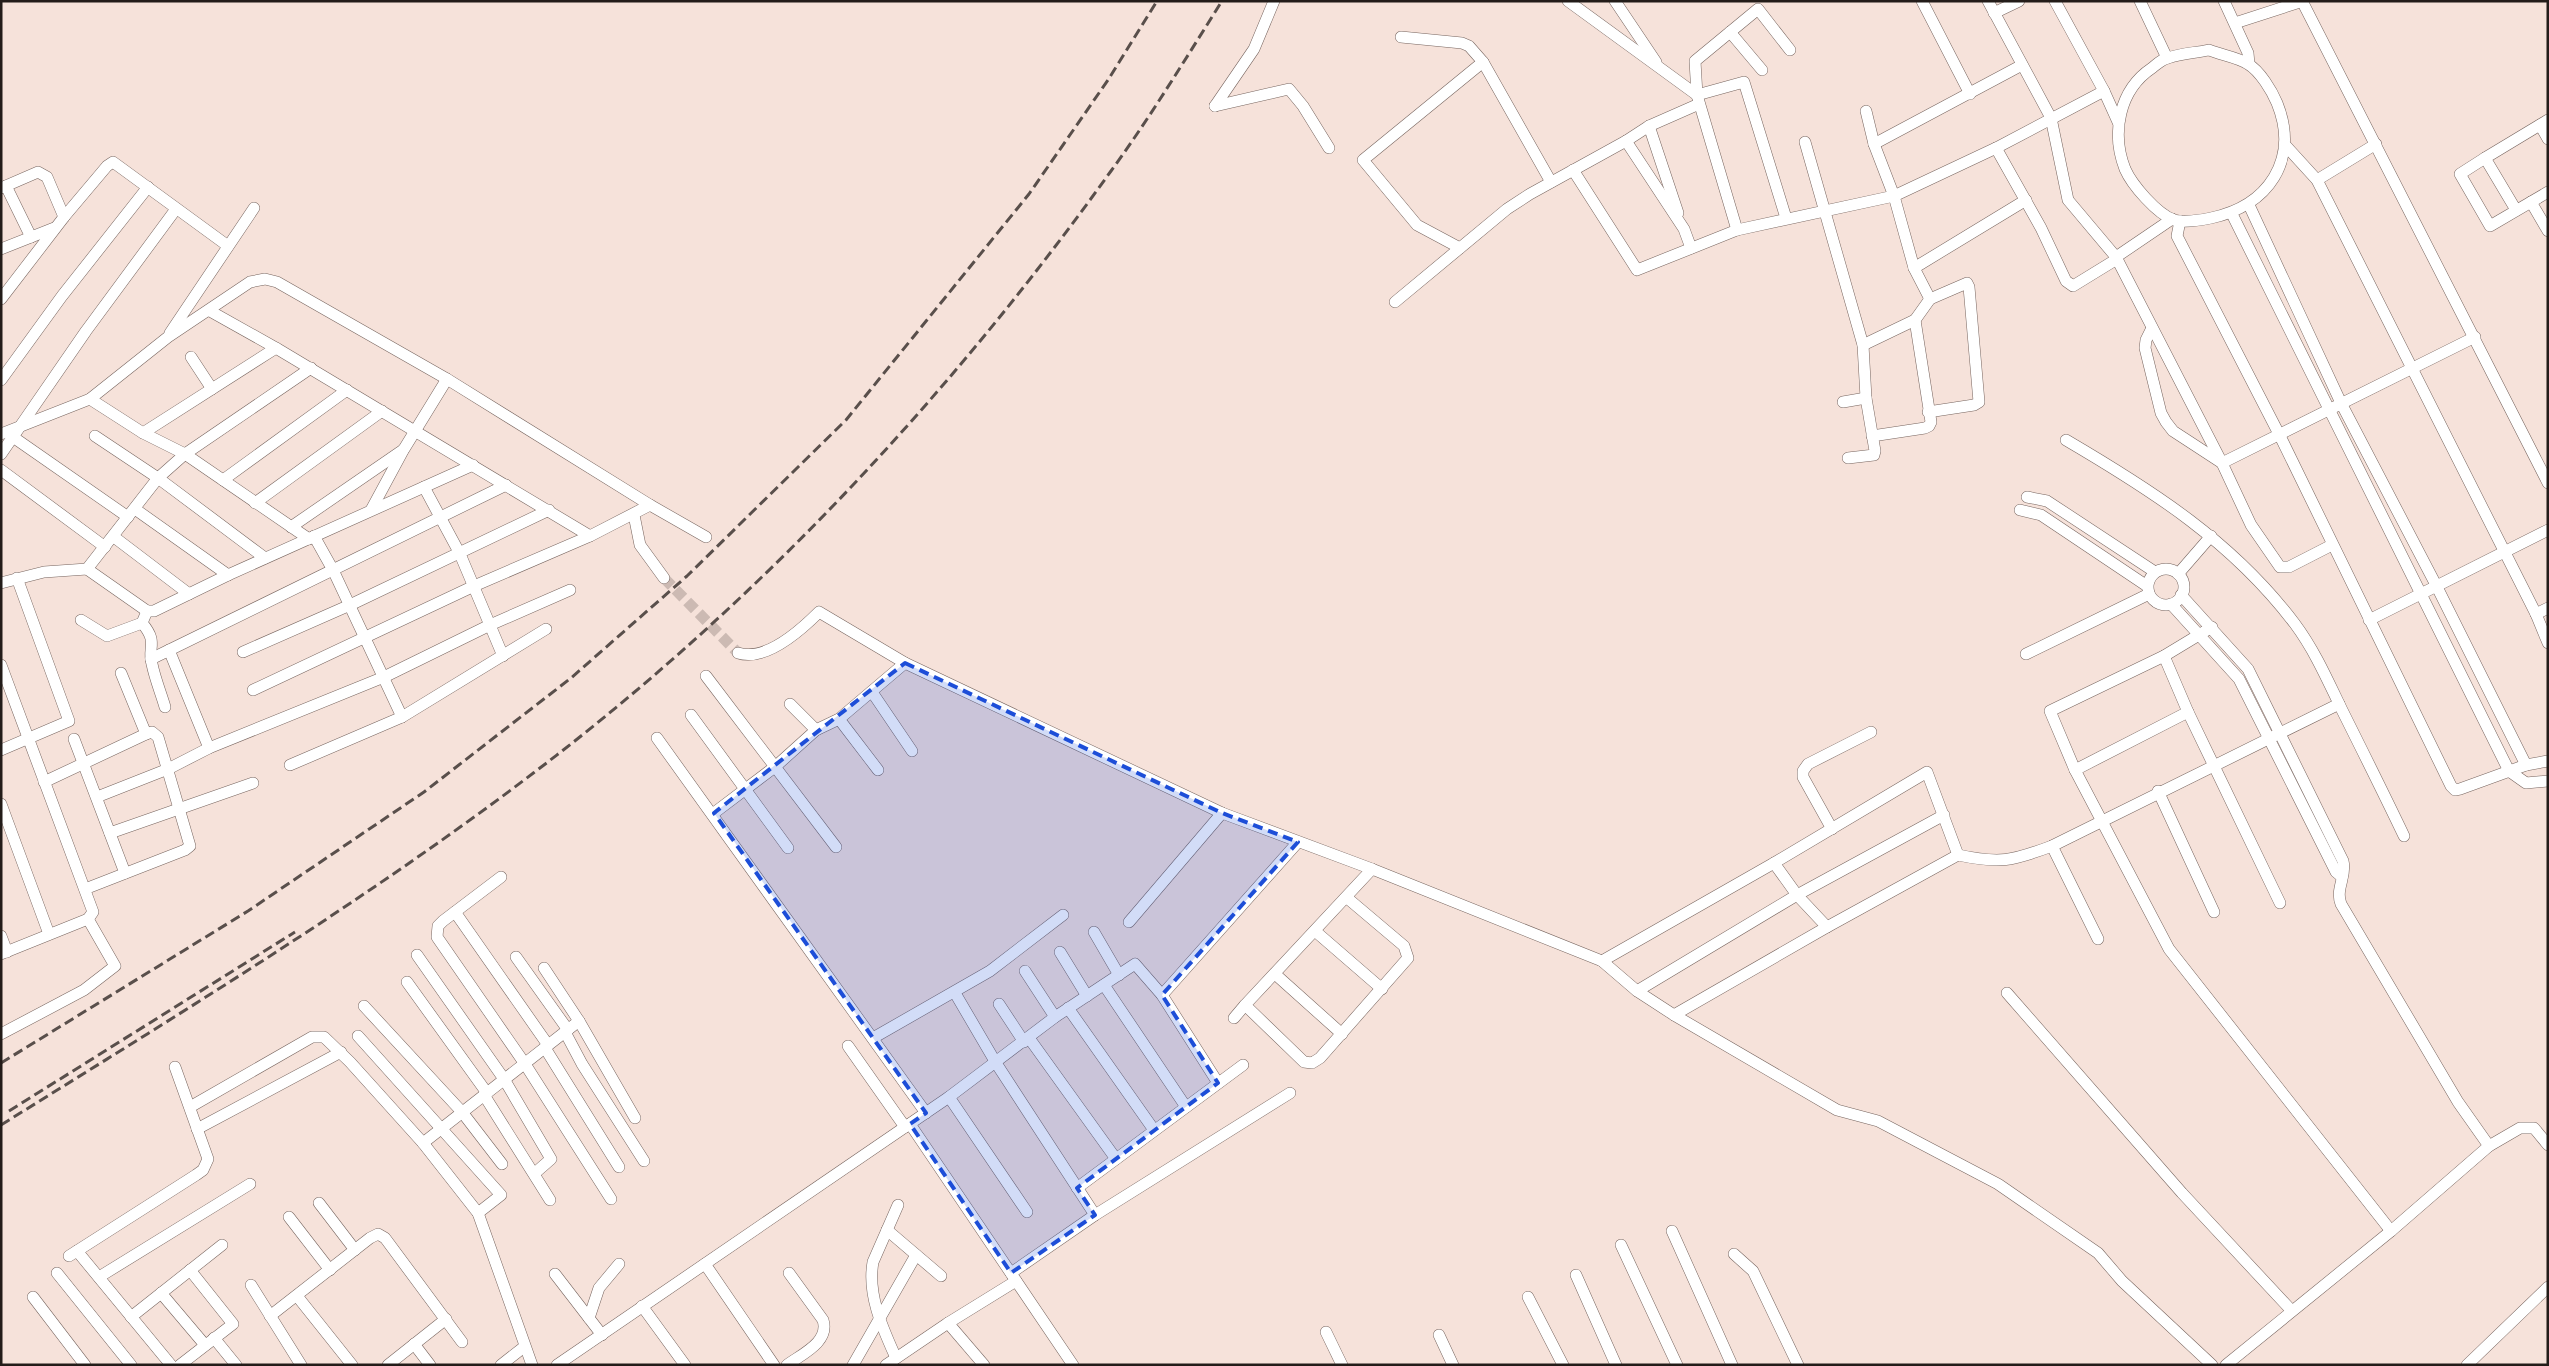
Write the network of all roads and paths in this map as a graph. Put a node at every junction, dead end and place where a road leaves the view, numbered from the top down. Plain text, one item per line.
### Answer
1 (1274, 1) edge
2 (1568, 1) edge
3 (1616, 1) edge
4 (1922, 1) edge
5 (1988, 1) edge
6 (2019, 1) edge
7 (2055, 1) edge
8 (2140, 1) edge
9 (2224, 1) edge
10 (2302, 1) edge
11 (1994, 13) junction
12 (2235, 23) junction
13 (1730, 32) junction
14 (1401, 37) dead end
15 (1790, 50) dead end
16 (2167, 58) junction
17 (1482, 62) junction
18 (2249, 64) junction
19 (2022, 65) junction
20 (1662, 70) junction
21 (1762, 70) dead end
22 (2104, 91) junction
23 (1970, 94) junction
24 (1698, 100) junction
25 (1866, 111) dead end
26 (2051, 118) junction
27 (2118, 122) junction
28 (2544, 122) edge
29 (1649, 126) junction
30 (2548, 139) edge
31 (1626, 141) junction
32 (1805, 142) dead end
33 (1874, 144) junction
34 (2376, 144) junction
35 (2286, 146) junction
36 (1329, 148) dead end
37 (1996, 148) junction
38 (2485, 158) junction
39 (1572, 170) junction
40 (2317, 180) junction
41 (1551, 182) junction
42 (4, 187) edge
43 (148, 187) junction
44 (2548, 192) edge
45 (1894, 196) junction
46 (2026, 200) junction
47 (2531, 202) junction
48 (2249, 205) junction
49 (254, 208) dead end
50 (176, 209) junction
51 (2516, 210) junction
52 (1824, 213) junction
53 (2232, 214) junction
54 (64, 217) junction
55 (1786, 218) junction
56 (2176, 220) junction
57 (56, 228) junction
58 (1684, 229) junction
59 (1737, 230) junction
60 (2548, 231) edge
61 (31, 238) junction
62 (228, 246) junction
63 (1460, 248) junction
64 (1691, 248) junction
65 (1, 249) edge
66 (2116, 258) junction
67 (1914, 268) junction
68 (1, 298) edge
69 (1930, 299) junction
70 (1395, 302) dead end
71 (210, 311) junction
72 (1915, 320) junction
73 (2152, 328) junction
74 (168, 337) junction
75 (2475, 337) junction
76 (1863, 345) junction
77 (276, 348) junction
78 (191, 357) dead end
79 (311, 368) junction
80 (2410, 368) junction
81 (447, 379) junction
82 (1, 380) edge
83 (212, 389) junction
84 (347, 390) junction
85 (1866, 398) junction
86 (90, 399) junction
87 (1843, 402) dead end
88 (2341, 404) junction
89 (2329, 410) junction
90 (382, 411) junction
91 (1928, 412) junction
92 (20, 427) junction
93 (415, 430) junction
94 (143, 433) junction
95 (1, 434) edge
96 (95, 436) dead end
97 (1872, 436) junction
98 (2280, 436) junction
99 (13, 437) junction
100 (2066, 440) dead end
101 (404, 449) junction
102 (1, 454) edge
103 (185, 454) junction
104 (1848, 458) dead end
105 (2222, 463) junction
106 (473, 465) junction
107 (1, 470) edge
108 (158, 478) junction
109 (223, 480) junction
110 (2548, 483) edge
111 (506, 485) junction
112 (424, 486) junction
113 (2027, 497) dead end
114 (255, 503) junction
115 (650, 505) junction
116 (371, 510) junction
117 (549, 510) junction
118 (2020, 510) dead end
119 (132, 513) junction
120 (634, 515) junction
121 (440, 518) junction
122 (291, 526) junction
123 (2548, 530) edge
124 (590, 536) junction
125 (706, 536) dead end
126 (2211, 536) junction
127 (114, 537) junction
128 (312, 537) junction
129 (2332, 545) junction
130 (105, 547) junction
131 (2504, 551) junction
132 (460, 554) junction
133 (265, 558) junction
134 (87, 569) junction
135 (334, 570) junction
136 (2155, 572) junction
137 (2178, 574) junction
138 (228, 575) junction
139 (17, 578) junction
140 (664, 578) tunnel mouth
141 (1, 583) edge
142 (2436, 585) junction
143 (474, 586) junction
144 (570, 590) dead end
145 (2148, 590) junction
146 (189, 594) junction
147 (2421, 594) junction
148 (2181, 595) junction
149 (2171, 604) junction
150 (350, 605) junction
151 (2548, 608) edge
152 (147, 611) junction
153 (2536, 614) junction
154 (81, 620) dead end
155 (2369, 620) junction
156 (142, 623) junction
157 (490, 625) junction
158 (2212, 628) junction
159 (546, 629) dead end
160 (2201, 635) junction
161 (365, 637) junction
162 (2548, 644) edge
163 (169, 650) junction
164 (243, 652) dead end
165 (738, 653) dead end
166 (2026, 654) dead end
167 (503, 656) junction
168 (2164, 656) junction
169 (151, 659) junction
170 (905, 663) junction
171 (1, 665) edge
172 (121, 673) dead end
173 (706, 676) dead end
174 (384, 677) junction
175 (253, 690) dead end
176 (872, 692) junction
177 (790, 704) dead end
178 (2339, 704) junction
179 (165, 707) dead end
180 (2188, 712) junction
181 (691, 714) dead end
182 (402, 718) junction
183 (839, 718) junction
184 (816, 730) junction
185 (1871, 732) dead end
186 (146, 734) junction
187 (2281, 734) junction
188 (30, 738) junction
189 (657, 738) dead end
190 (74, 739) dead end
191 (2269, 740) junction
192 (209, 748) junction
193 (1, 750) edge
194 (912, 751) dead end
195 (2548, 761) edge
196 (84, 764) junction
197 (290, 764) dead end
198 (2526, 765) junction
199 (776, 766) junction
200 (2214, 766) junction
201 (168, 769) junction
202 (878, 770) dead end
203 (2075, 770) junction
204 (2509, 772) junction
205 (2548, 781) edge
206 (44, 782) junction
207 (253, 783) dead end
208 (746, 789) junction
209 (2158, 792) junction
210 (97, 797) junction
211 (1, 804) edge
212 (180, 809) junction
213 (1222, 813) junction
214 (714, 814) junction
215 (1944, 815) junction
216 (2102, 821) junction
217 (1832, 829) junction
218 (110, 833) junction
219 (2404, 836) dead end
220 (1298, 842) junction
221 (2052, 846) junction
222 (836, 847) dead end
223 (788, 848) dead end
224 (1958, 855) junction
225 (1774, 863) junction
226 (1372, 869) junction
227 (125, 874) junction
228 (501, 876) dead end
229 (2342, 877) junction
230 (84, 889) junction
231 (1797, 895) junction
232 (1346, 897) junction
233 (2280, 903) dead end
234 (455, 912) junction
235 (2214, 912) dead end
236 (1063, 915) dead end
237 (88, 919) junction
238 (1128, 922) dead end
239 (1827, 927) junction
240 (1315, 930) junction
241 (1094, 932) dead end
242 (49, 934) junction
243 (1, 936) edge
244 (2098, 939) dead end
245 (1060, 952) dead end
246 (4, 953) edge
247 (417, 955) dead end
248 (516, 957) dead end
249 (1602, 961) junction
250 (544, 968) dead end
251 (1025, 971) dead end
252 (1275, 974) junction
253 (1119, 975) junction
254 (407, 982) dead end
255 (1104, 985) junction
256 (1382, 989) junction
257 (1637, 991) junction
258 (954, 993) junction
259 (2007, 993) dead end
260 (1162, 995) junction
261 (1087, 996) junction
262 (998, 1004) dead end
263 (1245, 1005) junction
264 (364, 1006) dead end
265 (1068, 1008) junction
266 (1674, 1015) junction
267 (1055, 1017) junction
268 (1234, 1018) dead end
269 (580, 1021) junction
270 (567, 1031) junction
271 (1, 1034) edge
272 (1342, 1034) junction
273 (358, 1036) dead end
274 (873, 1038) junction
275 (1026, 1040) junction
276 (547, 1046) junction
277 (848, 1046) dead end
278 (341, 1052) junction
279 (996, 1063) junction
280 (524, 1064) junction
281 (1243, 1065) dead end
282 (175, 1067) dead end
283 (504, 1079) junction
284 (1218, 1083) junction
285 (1290, 1093) dead end
286 (485, 1094) junction
287 (949, 1097) junction
288 (190, 1107) junction
289 (1186, 1107) junction
290 (462, 1112) junction
291 (926, 1113) junction
292 (635, 1118) dead end
293 (907, 1126) junction
294 (442, 1127) junction
295 (198, 1129) junction
296 (1154, 1130) junction
297 (422, 1143) junction
298 (2548, 1145) edge
299 (2489, 1146) junction
300 (1116, 1159) junction
301 (644, 1161) dead end
302 (502, 1164) dead end
303 (619, 1167) dead end
304 (535, 1173) junction
305 (250, 1184) dead end
306 (1077, 1188) junction
307 (611, 1199) dead end
308 (550, 1200) dead end
309 (319, 1203) dead end
310 (898, 1205) dead end
311 (1027, 1212) dead end
312 (478, 1213) junction
313 (1095, 1214) junction
314 (289, 1217) dead end
315 (887, 1230) junction
316 (1672, 1231) dead end
317 (2391, 1232) junction
318 (222, 1245) dead end
319 (1621, 1246) dead end
320 (355, 1250) junction
321 (1734, 1254) dead end
322 (916, 1255) junction
323 (619, 1264) dead end
324 (705, 1264) junction
325 (190, 1270) junction
326 (330, 1270) junction
327 (57, 1273) dead end
328 (789, 1273) dead end
329 (555, 1274) dead end
330 (941, 1276) dead end
331 (1576, 1276) dead end
332 (98, 1277) junction
333 (1014, 1277) junction
334 (251, 1285) dead end
335 (2548, 1287) edge
336 (162, 1293) junction
337 (297, 1296) junction
338 (32, 1297) dead end
339 (1528, 1298) dead end
340 (642, 1306) junction
341 (2291, 1310) junction
342 (270, 1316) junction
343 (131, 1317) junction
344 (589, 1318) junction
345 (878, 1318) junction
346 (446, 1319) junction
347 (948, 1323) junction
348 (1326, 1332) dead end
349 (602, 1334) junction
350 (1439, 1335) dead end
351 (210, 1342) junction
352 (462, 1342) dead end
353 (414, 1344) junction
354 (524, 1347) junction
355 (891, 1361) edge
356 (179, 1364) edge
357 (85, 1365) edge
358 (132, 1365) edge
359 (236, 1365) edge
360 (301, 1365) edge
361 (352, 1365) edge
362 (388, 1365) edge
363 (430, 1365) edge
364 (501, 1365) edge
365 (532, 1365) edge
366 (557, 1365) edge
367 (685, 1365) edge
368 (774, 1365) edge
369 (787, 1365) edge
370 (853, 1365) edge
371 (984, 1365) edge
372 (1073, 1365) edge
373 (1342, 1365) edge
374 (1454, 1365) edge
375 (1563, 1365) edge
376 (1616, 1365) edge
377 (1677, 1365) edge
378 (1732, 1365) edge
379 (1798, 1365) edge
380 (2212, 1365) edge
381 (2226, 1365) edge
382 (2467, 1365) edge

1 - 36 street
2 - 20 street
3 - 20 street
4 - 23 street
5 - 11 street
6 - 11 street
7 - 22 street
8 - 16 street
9 - 12 street
10 - 12 street
10 - 34 street
11 - 19 street
12 - 18 street
13 - 15 street
13 - 21 street
13 - 24 street
14 - 17 street
16 - 18 street
16 - 27 street
17 - 41 street
17 - 63 street
18 - 35 street
19 - 23 street
19 - 26 street
20 - 24 street
22 - 26 street
22 - 27 street
23 - 33 street
24 - 29 street
24 - 55 street
24 - 59 street
25 - 33 street
26 - 37 street
26 - 66 street
27 - 56 street
28 - 30 street
28 - 38 street
29 - 31 street
29 - 58 street
31 - 39 street
31 - 58 street
32 - 52 street
33 - 45 street
34 - 40 street
34 - 75 street
35 - 40 street
35 - 48 street
37 - 45 street
37 - 46 street
38 - 51 street
38 - 51 street
39 - 41 street
39 - 64 street
40 - 80 street
41 - 63 street
42 - 54 street
42 - 61 street
43 - 50 street
43 - 54 street
43 - 82 street
44 - 47 street
45 - 52 street
45 - 67 street
46 - 66 street
46 - 67 street
47 - 51 street
47 - 60 street
48 - 53 street
48 - 88 street
49 - 62 street
50 - 62 street
50 - 92 street
52 - 55 street
52 - 76 street
53 - 56 street
53 - 89 street
54 - 57 street
55 - 59 street
56 - 66 street
56 - 98 street
57 - 61 street
57 - 68 street
58 - 64 street
59 - 64 street
61 - 65 street
62 - 74 street
63 - 70 street
66 - 73 street
67 - 69 street
69 - 72 street
69 - 91 street
71 - 74 street
71 - 77 street
71 - 81 street
72 - 76 street
72 - 91 street
73 - 105 street
73 - 105 street
74 - 86 street
75 - 80 street
75 - 110 street
76 - 85 street
77 - 79 street
77 - 83 street
78 - 83 street
79 - 84 street
79 - 103 street
80 - 88 street
80 - 131 street
81 - 93 street
81 - 115 street
83 - 94 street
84 - 90 street
84 - 109 street
85 - 87 street
85 - 97 street
86 - 92 street
86 - 94 street
88 - 89 street
88 - 142 street
89 - 98 street
89 - 147 street
90 - 93 street
90 - 114 street
91 - 97 street
92 - 95 street
92 - 99 street
93 - 101 street
93 - 106 street
94 - 103 street
96 - 108 street
97 - 104 street
98 - 105 street
98 - 129 street
99 - 102 street
99 - 119 street
100 - 126 street
101 - 116 street
101 - 122 street
103 - 108 street
103 - 109 street
105 - 129 street
106 - 111 street
106 - 112 street
107 - 130 street
108 - 119 street
108 - 133 street
109 - 114 street
111 - 117 street
111 - 121 street
112 - 116 street
112 - 121 street
113 - 136 street
114 - 122 street
115 - 120 street
115 - 125 street
116 - 128 street
117 - 124 street
117 - 132 street
118 - 145 street
119 - 127 street
119 - 138 street
120 - 124 street
120 - 140 street
121 - 132 street
121 - 135 street
122 - 128 street
123 - 131 street
124 - 143 street
126 - 137 street
126 - 178 street
127 - 130 street
127 - 146 street
128 - 133 street
128 - 135 street
129 - 155 street
130 - 134 street
131 - 142 street
131 - 153 street
132 - 143 street
132 - 150 street
133 - 138 street
134 - 139 street
134 - 152 street
135 - 150 street
135 - 163 street
136 - 137 street
136 - 145 street
137 - 148 street
138 - 146 street
139 - 141 street
139 - 188 street
142 - 147 street
142 - 198 street
143 - 157 street
143 - 161 street
144 - 157 street
145 - 149 street
145 - 166 street
146 - 152 street
147 - 155 street
147 - 204 street
148 - 149 street
148 - 158 street
149 - 160 street
150 - 161 street
150 - 164 street
151 - 153 street
152 - 156 street
153 - 162 street
154 - 156 street
155 - 204 street
156 - 169 street
157 - 167 street
157 - 174 street
158 - 160 street
158 - 187 street
159 - 167 street
160 - 168 street
160 - 191 street
161 - 174 street
161 - 175 street
163 - 169 street
163 - 192 street
165 - 170 street
167 - 182 street
168 - 180 street
168 - 203 street
169 - 179 street
170 - 176 street
170 - 213 street
171 - 188 street
172 - 186 street
173 - 199 street
174 - 182 street
174 - 192 street
176 - 183 street
176 - 194 street
177 - 184 street
178 - 187 street
178 - 219 street
180 - 200 street
180 - 203 street
181 - 208 street
182 - 197 street
183 - 184 street
183 - 202 street
184 - 199 street
185 - 217 street
186 - 196 street
186 - 201 street
187 - 191 street
187 - 229 street
188 - 193 street
188 - 206 street
189 - 214 street
190 - 196 street
191 - 200 street
191 - 229 street
192 - 201 street
195 - 198 street
196 - 206 street
196 - 210 street
198 - 204 street
199 - 208 street
199 - 222 street
200 - 209 street
200 - 233 street
201 - 210 street
201 - 212 street
203 - 216 street
204 - 205 street
206 - 230 street
207 - 212 street
208 - 214 street
208 - 223 street
209 - 216 street
209 - 235 street
210 - 218 street
211 - 242 street
212 - 218 street
212 - 227 street
213 - 220 street
213 - 238 street
214 - 274 street
215 - 217 street
215 - 224 street
215 - 231 street
216 - 221 street
216 - 317 street
217 - 225 street
218 - 227 street
220 - 226 street
220 - 260 street
221 - 224 street
221 - 244 street
224 - 239 street
225 - 231 street
225 - 249 street
226 - 232 street
226 - 249 street
227 - 230 street
228 - 234 street
229 - 299 street
230 - 237 street
231 - 239 street
231 - 257 street
232 - 240 street
232 - 256 street
234 - 276 street
234 - 280 street
236 - 258 street
237 - 242 street
237 - 271 street
239 - 266 street
240 - 252 street
240 - 256 street
241 - 253 street
242 - 246 street
243 - 246 street
245 - 261 street
247 - 283 street
248 - 270 street
249 - 257 street
250 - 269 street
251 - 267 street
252 - 263 street
252 - 272 street
253 - 255 street
253 - 260 street
254 - 286 street
255 - 261 street
255 - 289 street
256 - 272 street
257 - 266 street
258 - 274 street
258 - 279 street
259 - 341 street
260 - 284 street
261 - 265 street
262 - 275 street
263 - 268 street
263 - 272 street
264 - 290 street
265 - 267 street
265 - 296 street
266 - 380 street
267 - 275 street
269 - 270 street
269 - 292 street
270 - 276 street
270 - 301 street
273 - 294 street
274 - 291 street
275 - 279 street
275 - 300 street
276 - 280 street
276 - 303 street
277 - 293 street
278 - 288 street
278 - 295 street
278 - 297 street
279 - 287 street
279 - 306 street
280 - 283 street
280 - 307 street
281 - 284 street
282 - 288 street
283 - 286 street
283 - 304 street
284 - 289 street
285 - 313 street
286 - 290 street
286 - 304 street
287 - 291 street
287 - 311 street
288 - 295 street
289 - 296 street
290 - 294 street
290 - 302 street
291 - 293 street
293 - 324 street
293 - 333 street
294 - 297 street
294 - 312 street
295 - 332 street
296 - 300 street
297 - 312 street
298 - 299 street
299 - 317 street
300 - 306 street
304 - 308 street
305 - 332 street
306 - 313 street
309 - 320 street
310 - 315 street
312 - 354 street
313 - 333 street
314 - 326 street
315 - 322 street
315 - 345 street
316 - 378 street
317 - 341 street
318 - 325 street
319 - 377 street
320 - 326 street
320 - 346 street
321 - 379 street
322 - 330 street
322 - 345 street
323 - 344 street
324 - 340 street
324 - 368 street
325 - 336 street
325 - 351 street
326 - 337 street
327 - 358 street
328 - 369 street
329 - 344 street
331 - 376 street
332 - 343 street
333 - 347 street
333 - 372 street
334 - 342 street
335 - 382 street
336 - 343 street
336 - 351 street
337 - 342 street
337 - 361 street
338 - 357 street
339 - 375 street
340 - 349 street
340 - 367 street
341 - 381 street
342 - 360 street
343 - 356 street
344 - 349 street
345 - 355 street
345 - 370 street
346 - 352 street
346 - 353 street
347 - 355 street
347 - 371 street
348 - 373 street
349 - 366 street
350 - 374 street
351 - 356 street
351 - 359 street
353 - 362 street
353 - 363 street
354 - 364 street
354 - 365 street

